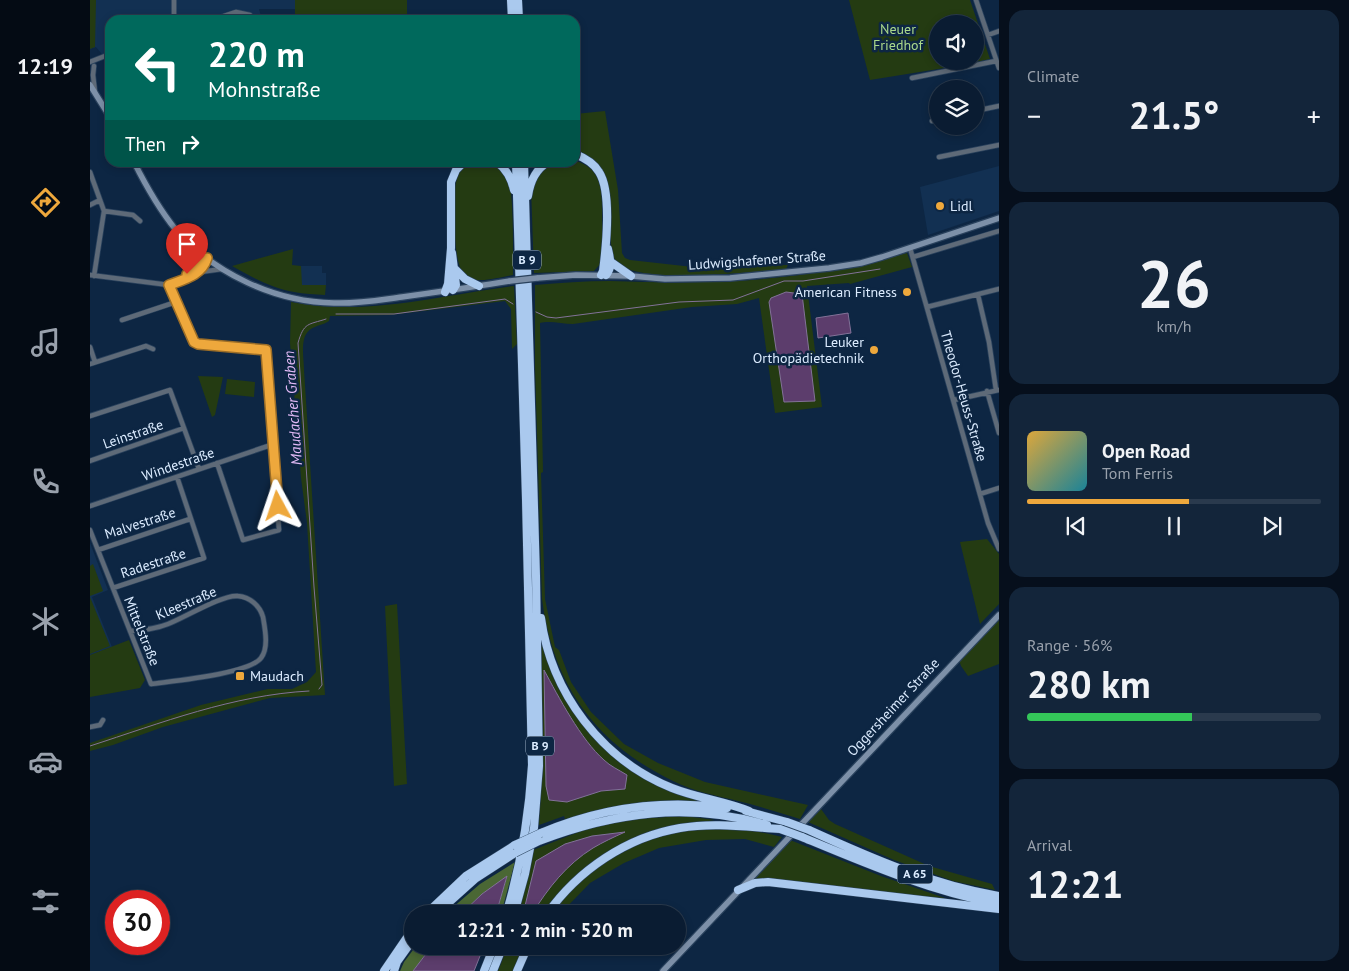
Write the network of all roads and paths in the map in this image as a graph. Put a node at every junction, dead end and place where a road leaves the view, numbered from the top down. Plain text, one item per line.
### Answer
1 (174, 0) edge
2 (511, 0) edge
3 (518, 0) edge
4 (976, 0) edge
5 (174, 15) edge
6 (227, 15) edge
7 (250, 15) dead end
8 (512, 15) edge
9 (519, 15) edge
10 (999, 30) edge
11 (988, 35) junction
12 (105, 56) edge
13 (100, 59) junction
14 (996, 61) junction
15 (90, 62) edge
16 (92, 68) edge
17 (999, 68) edge
18 (912, 78) dead end
19 (90, 85) edge
20 (96, 93) junction
21 (999, 106) edge
22 (105, 108) edge
23 (984, 109) edge
24 (999, 145) edge
25 (580, 157) edge
26 (938, 157) dead end
27 (137, 167) edge
28 (459, 167) edge
29 (502, 167) edge
30 (517, 167) edge
31 (524, 167) edge
32 (541, 167) edge
33 (90, 172) edge
34 (100, 200) junction
35 (90, 205) edge
36 (521, 209) junction
37 (104, 211) junction
38 (999, 218) edge
39 (140, 221) dead end
40 (999, 231) edge
41 (606, 242) junction
42 (189, 243) junction
43 (451, 248) junction
44 (910, 248) junction
45 (913, 257) junction
46 (207, 258) junction
47 (611, 262) junction
48 (193, 267) junction
49 (223, 268) junction
50 (455, 269) junction
51 (200, 272) junction
52 (603, 274) junction
53 (92, 276) edge
54 (631, 276) junction
55 (186, 277) junction
56 (169, 285) junction
57 (479, 286) junction
58 (449, 289) junction
59 (999, 289) edge
60 (978, 294) junction
61 (176, 302) junction
62 (927, 307) junction
63 (122, 320) dead end
64 (90, 347) edge
65 (153, 349) dead end
66 (93, 363) edge
67 (997, 390) edge
68 (988, 391) junction
69 (954, 400) junction
70 (90, 416) edge
71 (184, 428) junction
72 (999, 433) edge
73 (274, 444) junction
74 (90, 461) edge
75 (217, 464) junction
76 (199, 469) junction
77 (177, 477) junction
78 (999, 488) edge
79 (980, 494) junction
80 (90, 506) edge
81 (190, 519) junction
82 (90, 530) edge
83 (999, 549) edge
84 (98, 550) junction
85 (536, 576) junction
86 (113, 588) junction
87 (999, 615) edge
88 (130, 631) junction
89 (151, 684) joint
90 (103, 720) dead end
91 (90, 728) edge
92 (749, 811) junction
93 (780, 829) junction
94 (540, 837) junction
95 (515, 849) junction
96 (738, 890) junction
97 (999, 896) edge
98 (999, 904) edge
99 (435, 905) edge
100 (446, 905) edge
101 (508, 905) edge
102 (516, 905) edge
103 (554, 905) edge
104 (999, 909) edge
105 (404, 942) edge
106 (404, 953) edge
107 (490, 955) edge
108 (499, 955) edge
109 (524, 955) edge
110 (384, 971) edge
111 (394, 971) edge
112 (484, 971) edge
113 (493, 971) edge
114 (517, 971) edge
115 (663, 971) edge

1 - 5 street
2 - 8 highway
3 - 9 highway
4 - 11 street
6 - 7 street
10 - 11 street
11 - 14 street
12 - 13 street
13 - 15 street
13 - 16 street
14 - 17 street
14 - 18 street
16 - 20 street
19 - 20 street
20 - 22 street
21 - 23 street
24 - 26 street
25 - 41 highway
27 - 42 street, Ludwigshafener Straße
28 - 43 highway
29 - 36 highway
30 - 36 highway, B 9
31 - 36 highway, B 9
32 - 36 highway
33 - 34 street
34 - 35 street
34 - 37 street
36 - 85 highway, B 9
36 - 101 highway, B 9
37 - 39 street
37 - 53 street
38 - 44 street, Ludwigshafener Straße
40 - 45 street
41 - 47 highway
41 - 52 highway
42 - 46 street, Ludwigshafener Straße
42 - 48 street
43 - 50 highway
43 - 58 highway
44 - 45 street, Theodor-Heuss-Straße
44 - 54 street, Ludwigshafener Straße
45 - 62 street, Theodor-Heuss-Straße
46 - 48 street
46 - 49 street, Ludwigshafener Straße
46 - 51 street
47 - 52 highway
47 - 54 highway
48 - 55 street
49 - 51 street
49 - 58 street, Ludwigshafener Straße
50 - 57 highway
50 - 58 highway
51 - 55 street
52 - 54 street, Ludwigshafener Straße
52 - 57 street, Ludwigshafener Straße, bridge
53 - 56 street
55 - 56 street
56 - 61 street
57 - 58 street, Ludwigshafener Straße
59 - 60 street
60 - 62 street
60 - 67 street
61 - 63 street
61 - 73 street
62 - 69 street, Theodor-Heuss-Straße
64 - 66 street
65 - 66 street
67 - 68 street
68 - 69 street
68 - 72 street
69 - 79 street, Theodor-Heuss-Straße
70 - 71 street
71 - 74 street, Leinstraße
71 - 76 street
73 - 75 street, Windestraße
73 - 75 street
75 - 76 street, Windestraße
76 - 77 street, Windestraße
77 - 80 street, Windestraße
77 - 81 street, Radestraße
78 - 79 street
79 - 83 street, Theodor-Heuss-Straße
81 - 84 street, Malvestraße
81 - 86 street, Radestraße
82 - 84 street, Mittelstraße
84 - 86 street, Mittelstraße
85 - 92 highway
85 - 102 highway, B 9
86 - 88 street, Mittelstraße
87 - 96 street, Oggersheimer Straße
88 - 89 street, Mittelstraße
88 - 89 street, Kleestraße
90 - 91 street
92 - 94 highway
92 - 97 highway, A 65, bridge
93 - 94 highway
93 - 98 highway, A 65, bridge
93 - 103 highway
94 - 95 highway, bridge
95 - 99 highway
95 - 100 highway
96 - 104 highway
96 - 115 street, Oggersheimer Straße
105 - 110 highway
106 - 111 highway
107 - 112 highway
108 - 113 highway
109 - 114 highway

